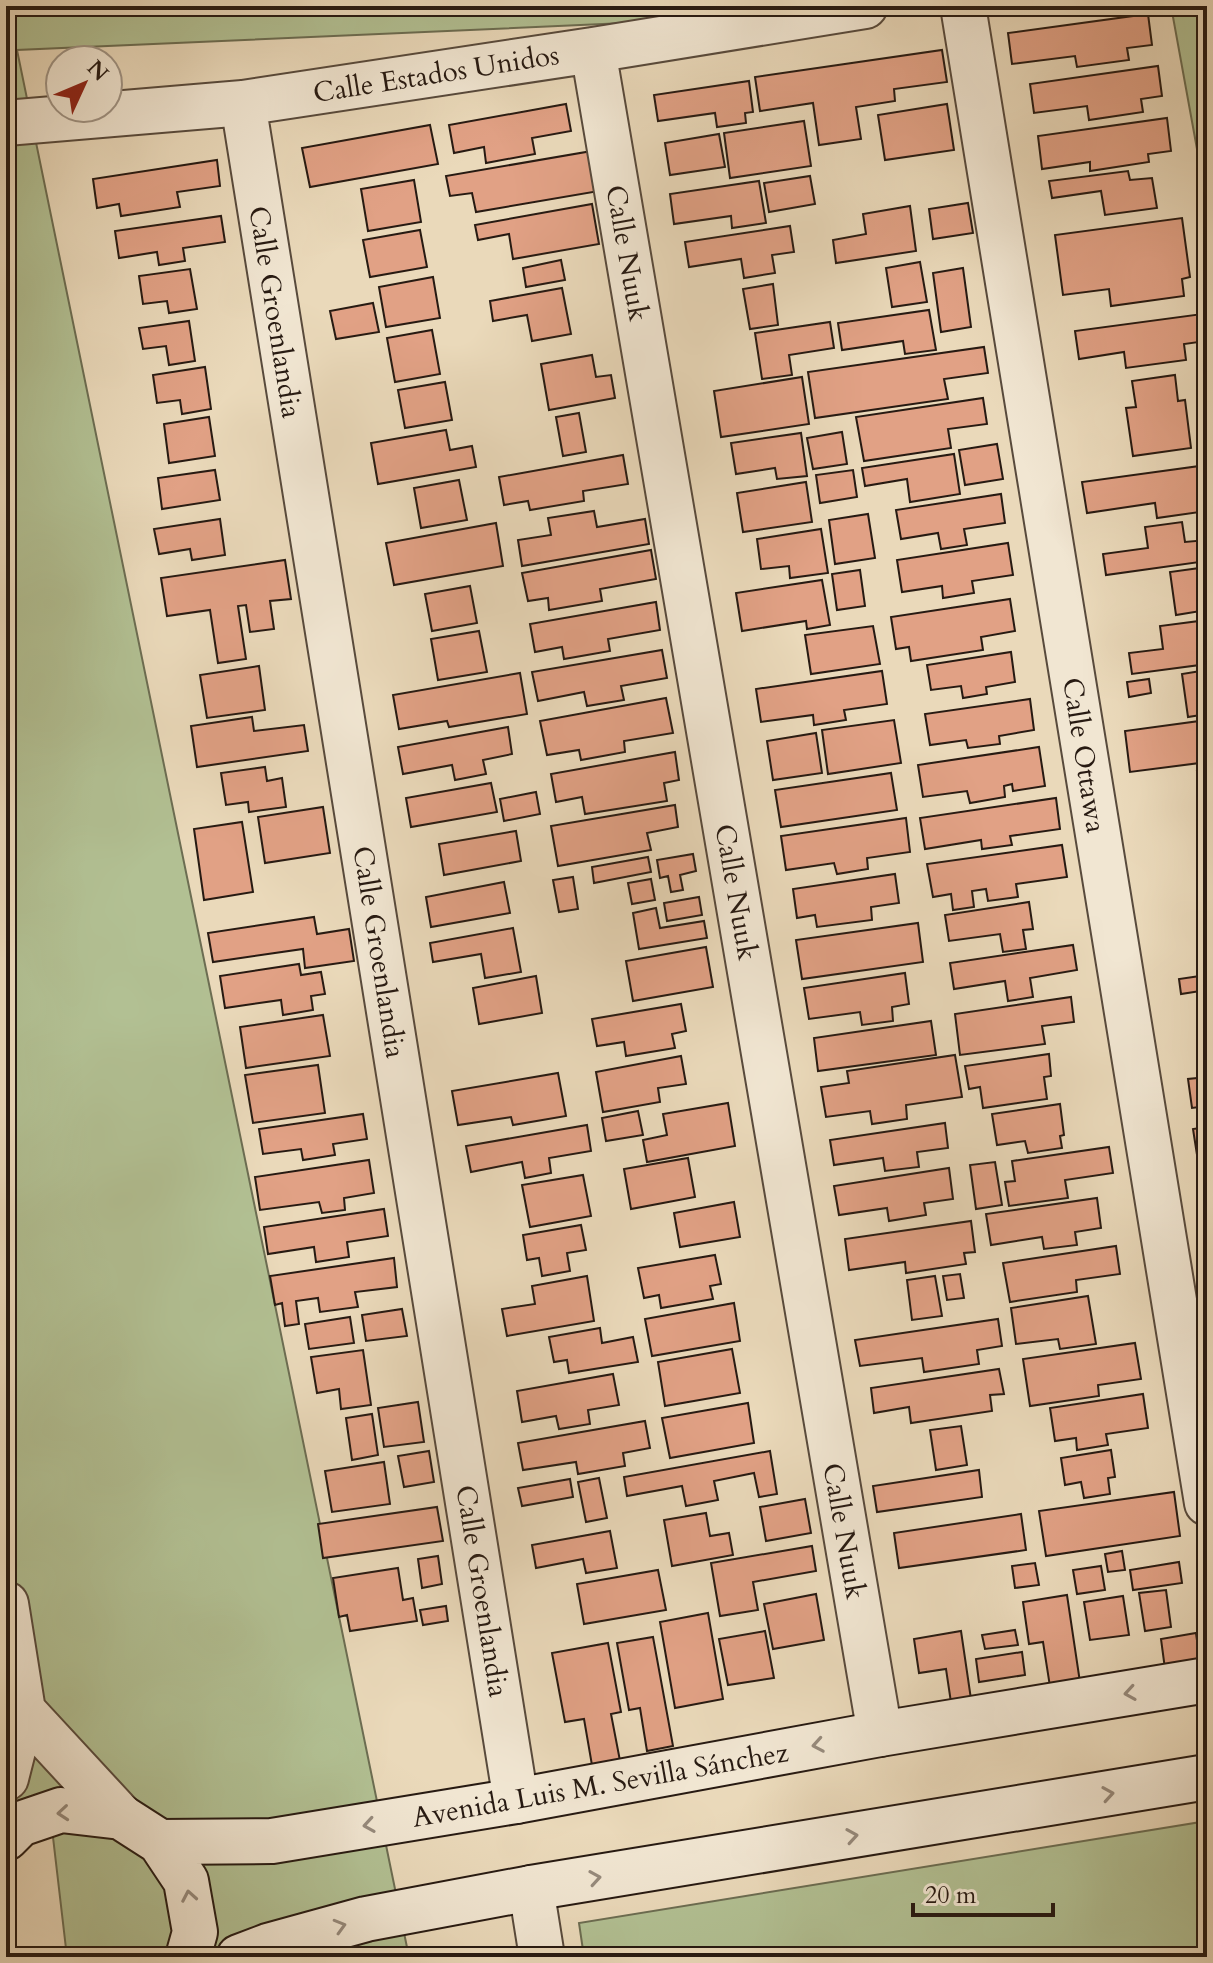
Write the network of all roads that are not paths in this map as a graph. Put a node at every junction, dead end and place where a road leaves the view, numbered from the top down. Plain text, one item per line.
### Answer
1 (865, 6) edge
2 (963, 6) edge
3 (593, 50) junction
4 (243, 103) junction
5 (6, 123) edge
6 (1207, 1503) edge
7 (6, 1604) edge
8 (1207, 1680) edge
9 (23, 1711) junction
10 (880, 1734) junction
11 (1207, 1777) edge
12 (6, 1778) edge
13 (516, 1801) junction
14 (121, 1817) junction
15 (6, 1838) edge
16 (160, 1842) junction
17 (531, 1888) junction
18 (188, 1957) edge
19 (239, 1957) edge
20 (542, 1957) edge

1 - 3 street, Calle Estados Unidos
2 - 6 street, Calle Ottawa
3 - 4 street, Calle Estados Unidos
3 - 10 street, Calle Nuuk
4 - 5 street, Calle Estados Unidos
4 - 13 street, Calle Groenlandia
7 - 9 street
8 -> 10 street, Avenida Luis M. Sevilla Sánchez
9 - 12 street
9 - 14 street
10 -> 13 street, Avenida Luis M. Sevilla Sánchez
17 -> 11 street
13 -> 16 street, Avenida Luis M. Sevilla Sánchez
14 -> 15 street
14 - 16 street
18 -> 16 street
19 -> 17 street
17 - 20 street

